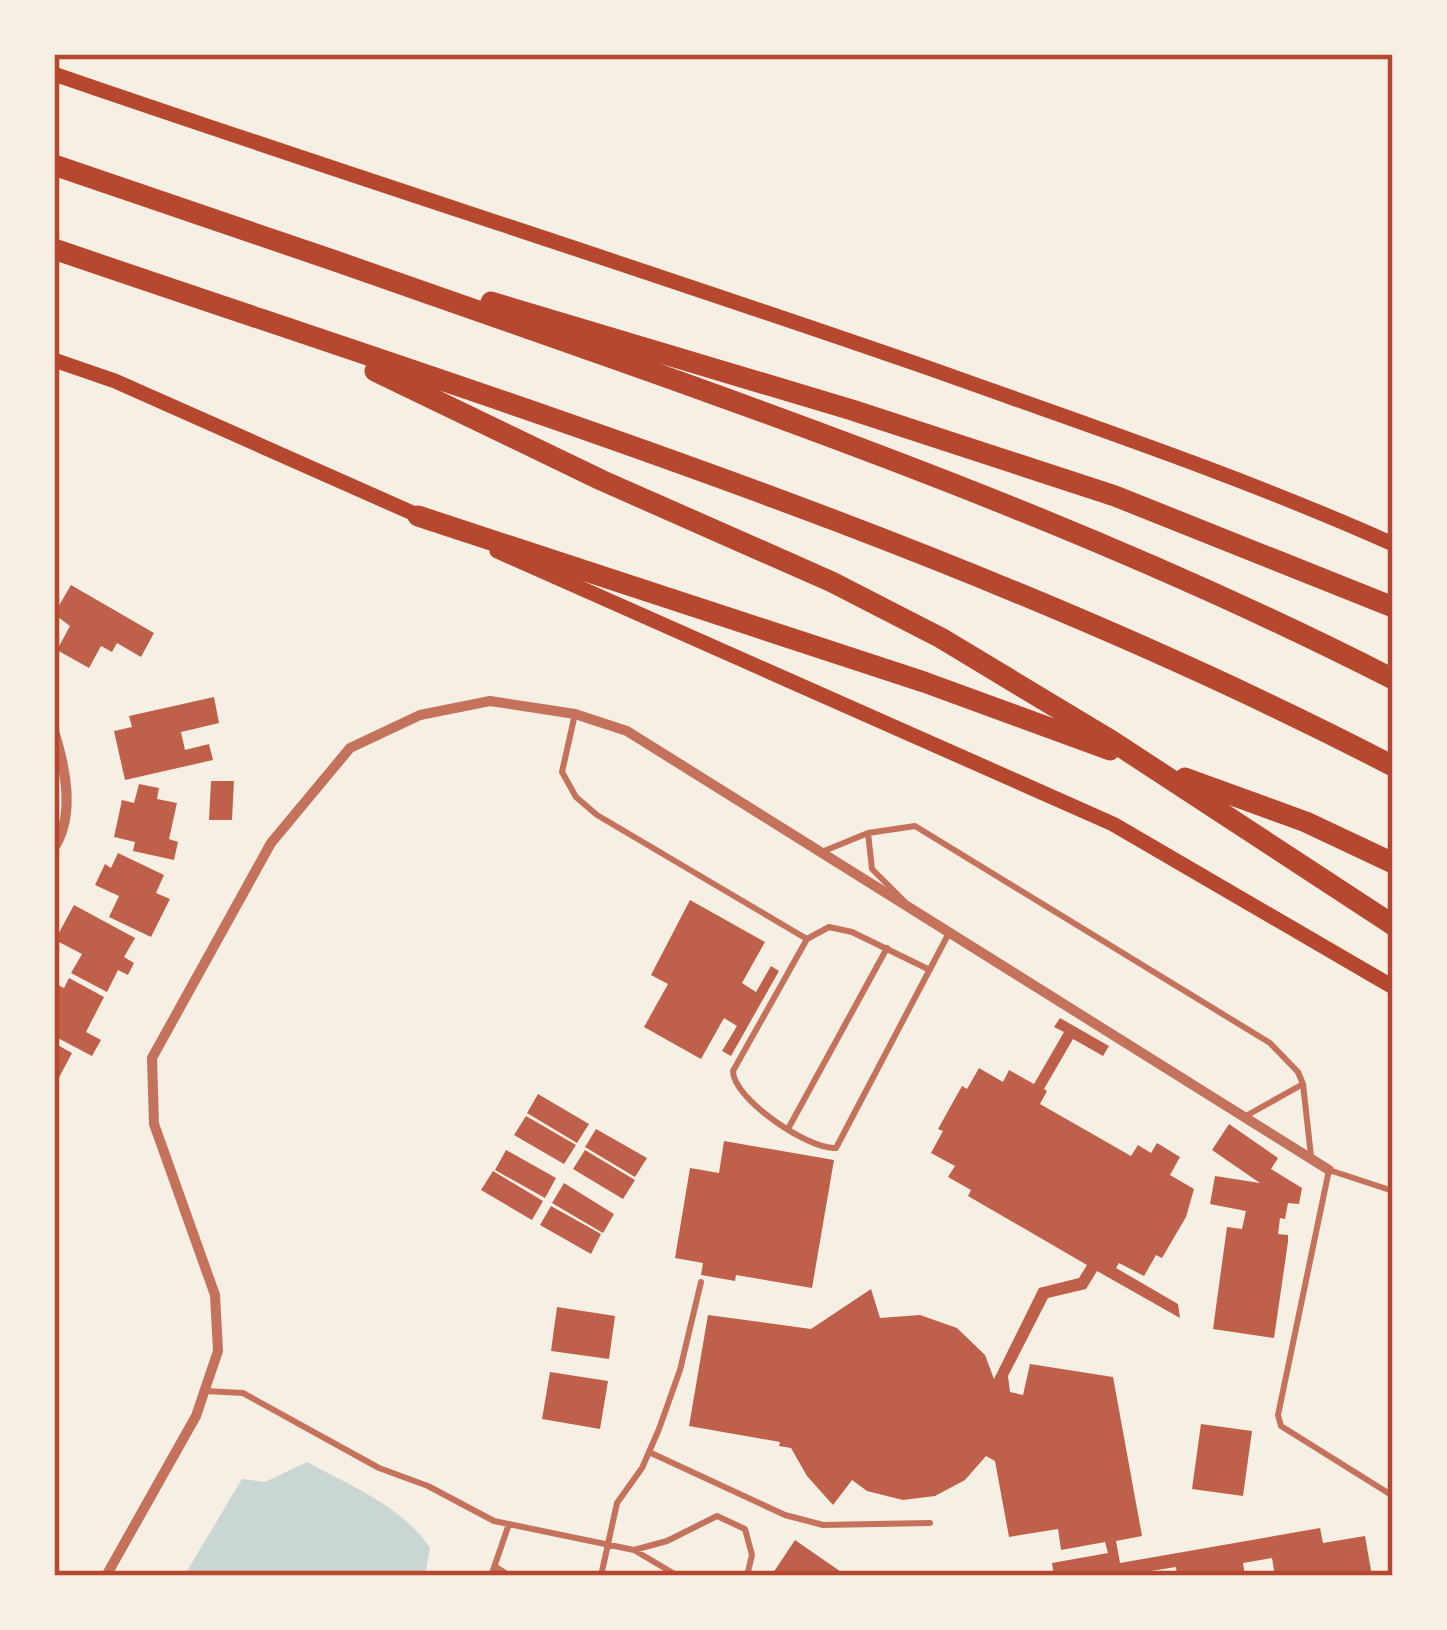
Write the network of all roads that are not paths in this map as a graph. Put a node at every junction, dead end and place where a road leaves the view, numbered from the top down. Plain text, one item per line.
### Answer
1 (54, 74) edge
2 (54, 165) edge
3 (54, 249) edge
4 (378, 274) junction
5 (283, 327) junction
6 (54, 360) edge
7 (418, 515) junction
8 (1393, 544) edge
9 (1393, 607) edge
10 (1393, 679) edge
11 (575, 714) junction
12 (54, 731) edge
13 (1393, 766) edge
14 (868, 833) junction
15 (54, 848) edge
16 (824, 851) junction
17 (1393, 863) edge
18 (904, 901) junction
19 (1393, 925) edge
20 (950, 931) junction
21 (807, 939) junction
22 (887, 947) junction
23 (930, 970) junction
24 (1393, 987) edge
25 (1303, 1084) junction
26 (1244, 1117) junction
27 (788, 1129) junction
28 (1311, 1160) junction
29 (1329, 1170) junction
30 (1393, 1191) edge
31 (701, 1282) dead end
32 (205, 1391) junction
33 (649, 1452) junction
34 (1393, 1496) edge
35 (930, 1523) dead end
36 (509, 1524) junction
37 (611, 1543) junction
38 (634, 1550) junction
39 (496, 1567) junction
40 (106, 1576) edge
41 (491, 1576) edge
42 (510, 1576) edge
43 (601, 1576) edge
44 (678, 1576) edge
45 (747, 1576) edge

1 - 8 main road
2 - 4 highway
3 - 5 highway
4 - 9 highway
4 - 10 highway
5 - 13 highway
5 - 19 highway
6 - 7 main road
7 - 17 highway
7 - 24 main road
11 - 16 street
11 - 21 lane
11 - 32 street
12 - 15 street
14 - 16 lane
14 - 18 lane
14 - 25 lane
16 - 18 street
18 - 20 street
20 - 23 lane
20 - 26 street
21 - 22 lane
21 - 27 lane
22 - 23 lane
22 - 27 lane
23 - 27 lane
25 - 26 lane
25 - 28 lane
26 - 28 street
28 - 29 street
29 - 30 lane
29 - 34 lane
31 - 33 lane
32 - 36 lane
32 - 40 street
33 - 35 lane
33 - 37 lane
36 - 37 lane
36 - 39 lane
37 - 38 lane
37 - 43 lane
38 - 44 lane
38 - 45 lane
39 - 41 lane
39 - 42 lane

